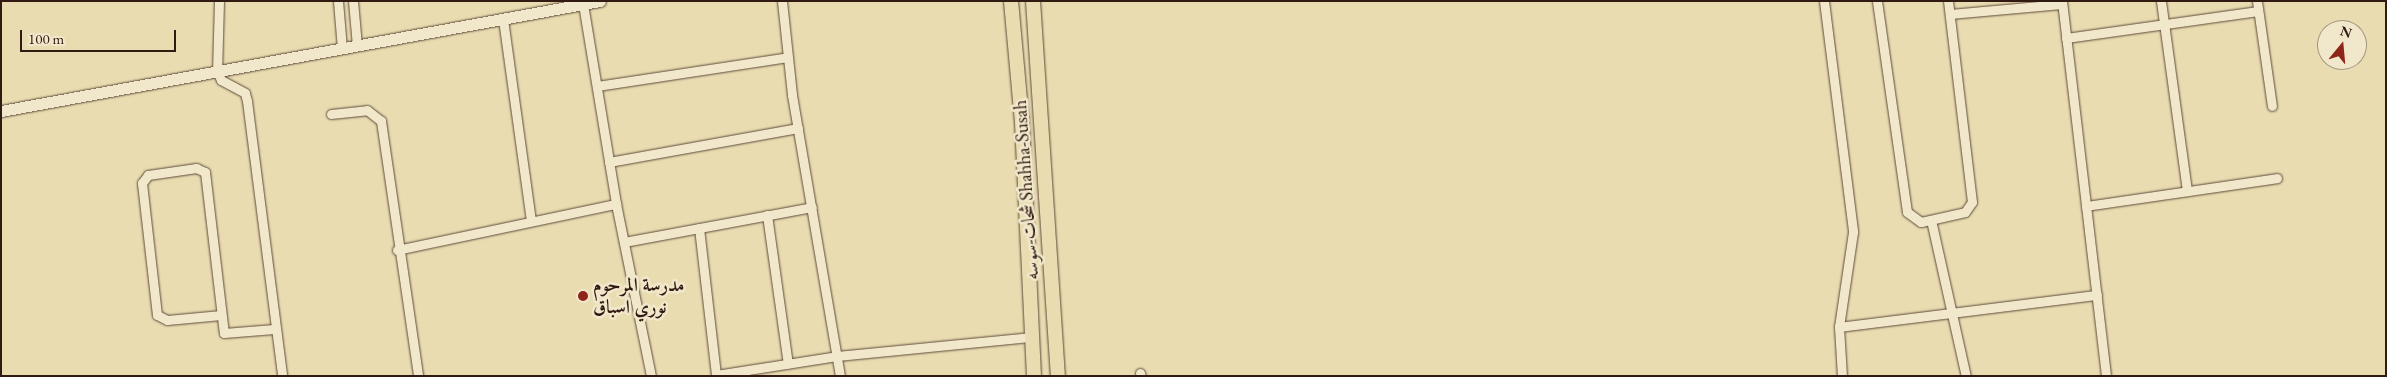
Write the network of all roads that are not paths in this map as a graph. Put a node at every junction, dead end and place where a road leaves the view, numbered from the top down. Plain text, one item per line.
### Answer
1 (218, 1) edge
2 (338, 1) edge
3 (353, 1) edge
4 (600, 1) edge
5 (782, 1) edge
6 (1011, 1) edge
7 (1032, 1) edge
8 (1824, 1) edge
9 (1877, 1) edge
10 (1948, 1) edge
11 (2161, 1) edge
12 (2257, 1) edge
13 (2062, 2) edge
14 (583, 4) junction
15 (546, 6) edge
16 (2258, 11) junction
17 (1950, 14) junction
18 (503, 18) junction
19 (2164, 24) junction
20 (2066, 38) junction
21 (357, 46) junction
22 (342, 49) junction
23 (788, 57) junction
24 (217, 71) junction
25 (597, 86) junction
26 (2272, 106) dead end
27 (1, 112) edge
28 (332, 114) dead end
29 (798, 128) junction
30 (609, 162) junction
31 (2277, 178) dead end
32 (2187, 191) junction
33 (616, 204) junction
34 (2086, 206) junction
35 (812, 207) junction
36 (767, 216) junction
37 (1931, 220) junction
38 (531, 221) junction
39 (699, 228) junction
40 (624, 242) junction
41 (397, 250) junction
42 (2097, 295) junction
43 (1952, 313) junction
44 (220, 315) junction
45 (1839, 327) junction
46 (274, 329) junction
47 (1032, 337) junction
48 (837, 356) junction
49 (788, 364) junction
50 (282, 376) edge
51 (418, 376) edge
52 (651, 376) edge
53 (716, 376) edge
54 (840, 376) edge
55 (1034, 376) edge
56 (1058, 376) edge
57 (1842, 376) edge
58 (1966, 376) edge
59 (2106, 376) edge

1 - 24 street
2 - 22 street
3 - 21 street
4 - 14 street
5 - 23 street
6 - 47 main road, شحات-سوسه Shahha-Susah
7 - 56 main road, شحات-سوسه Shahha-Susah
8 - 45 street
9 - 37 street
10 - 17 street
11 - 19 street
12 - 16 street
13 - 17 street
13 - 20 street
14 - 15 street
14 - 25 street
15 - 18 street
16 - 19 street
16 - 26 street
17 - 37 street
18 - 21 street
18 - 38 street
19 - 20 street
19 - 32 street
20 - 34 street
21 - 22 street
22 - 24 street
23 - 25 street
23 - 29 street
24 - 27 street
24 - 46 street
25 - 30 street
28 - 41 street
29 - 30 street
29 - 35 street
30 - 33 street
31 - 32 street
32 - 34 street
33 - 38 street
33 - 40 street
34 - 42 street
35 - 36 street
35 - 48 street
36 - 39 street
36 - 49 street
37 - 43 street
38 - 41 street
39 - 40 street
39 - 53 street
40 - 52 street
41 - 51 street
42 - 43 street
42 - 59 street
43 - 45 street
43 - 58 street
44 - 44 street
44 - 46 street
45 - 57 street
46 - 50 street
47 - 48 street
47 - 55 main road, شحات-سوسه Shahha-Susah
48 - 49 street
48 - 54 street
49 - 53 street

